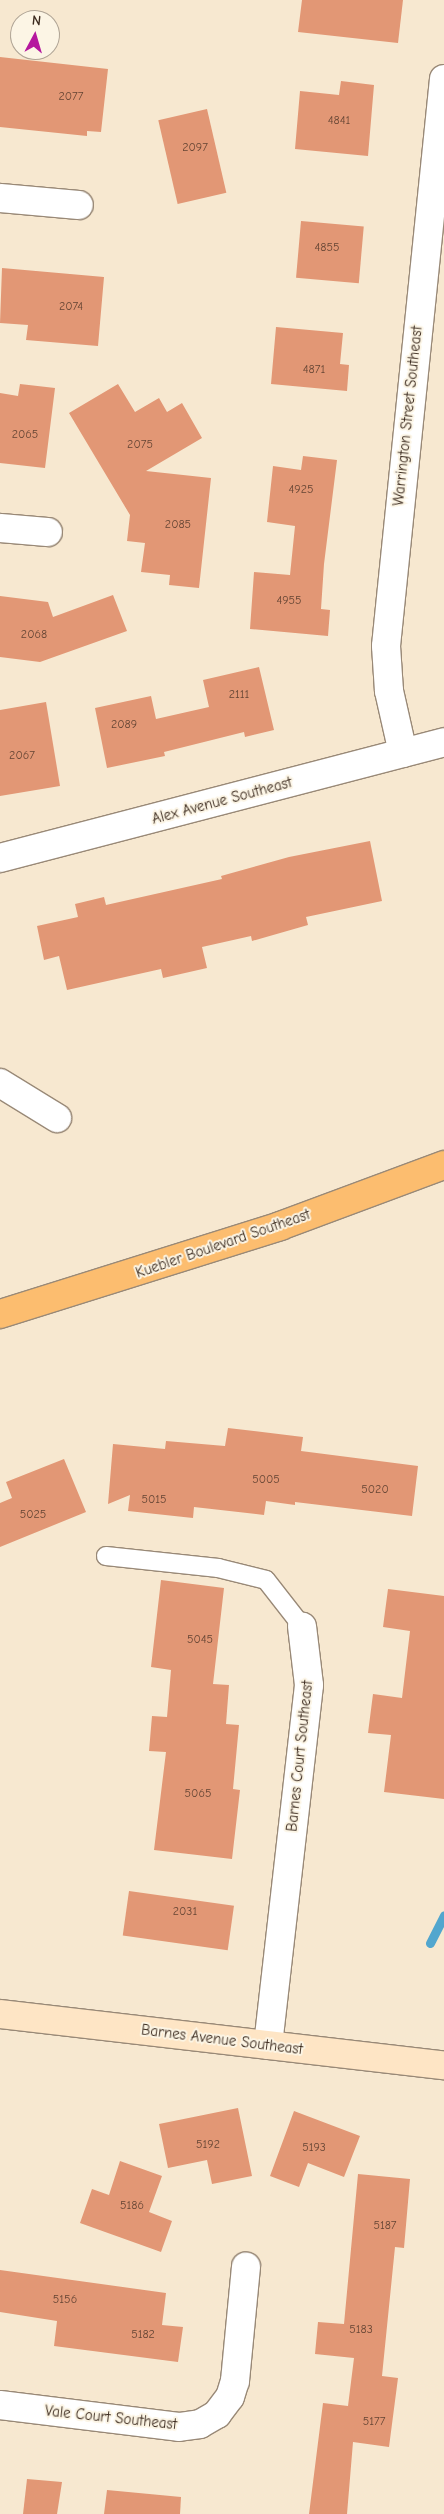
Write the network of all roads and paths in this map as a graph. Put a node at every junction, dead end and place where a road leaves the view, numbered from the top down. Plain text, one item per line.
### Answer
1 (444, 79) edge
2 (0, 198) edge
3 (79, 204) dead end
4 (0, 528) edge
5 (48, 532) dead end
6 (444, 742) edge
7 (403, 753) junction
8 (0, 858) edge
9 (0, 1083) edge
10 (57, 1118) dead end
11 (444, 1165) edge
12 (0, 1314) edge
13 (106, 1556) dead end
14 (302, 1626) joint
15 (0, 2014) edge
16 (268, 2045) junction
17 (444, 2065) edge
18 (246, 2267) dead end
19 (0, 2405) edge

1 - 7 street, Warrington Street Southeast
2 - 3 street
4 - 5 street
6 - 7 street, Alex Avenue Southeast
7 - 8 street, Alex Avenue Southeast
9 - 10 street
11 - 12 main road, Kuebler Boulevard Southeast
13 - 14 lane, Barnes Court Southeast
14 - 16 street, Barnes Court Southeast
15 - 16 street, Barnes Avenue Southeast
16 - 17 street, Barnes Avenue Southeast
18 - 19 street, Vale Court Southeast

